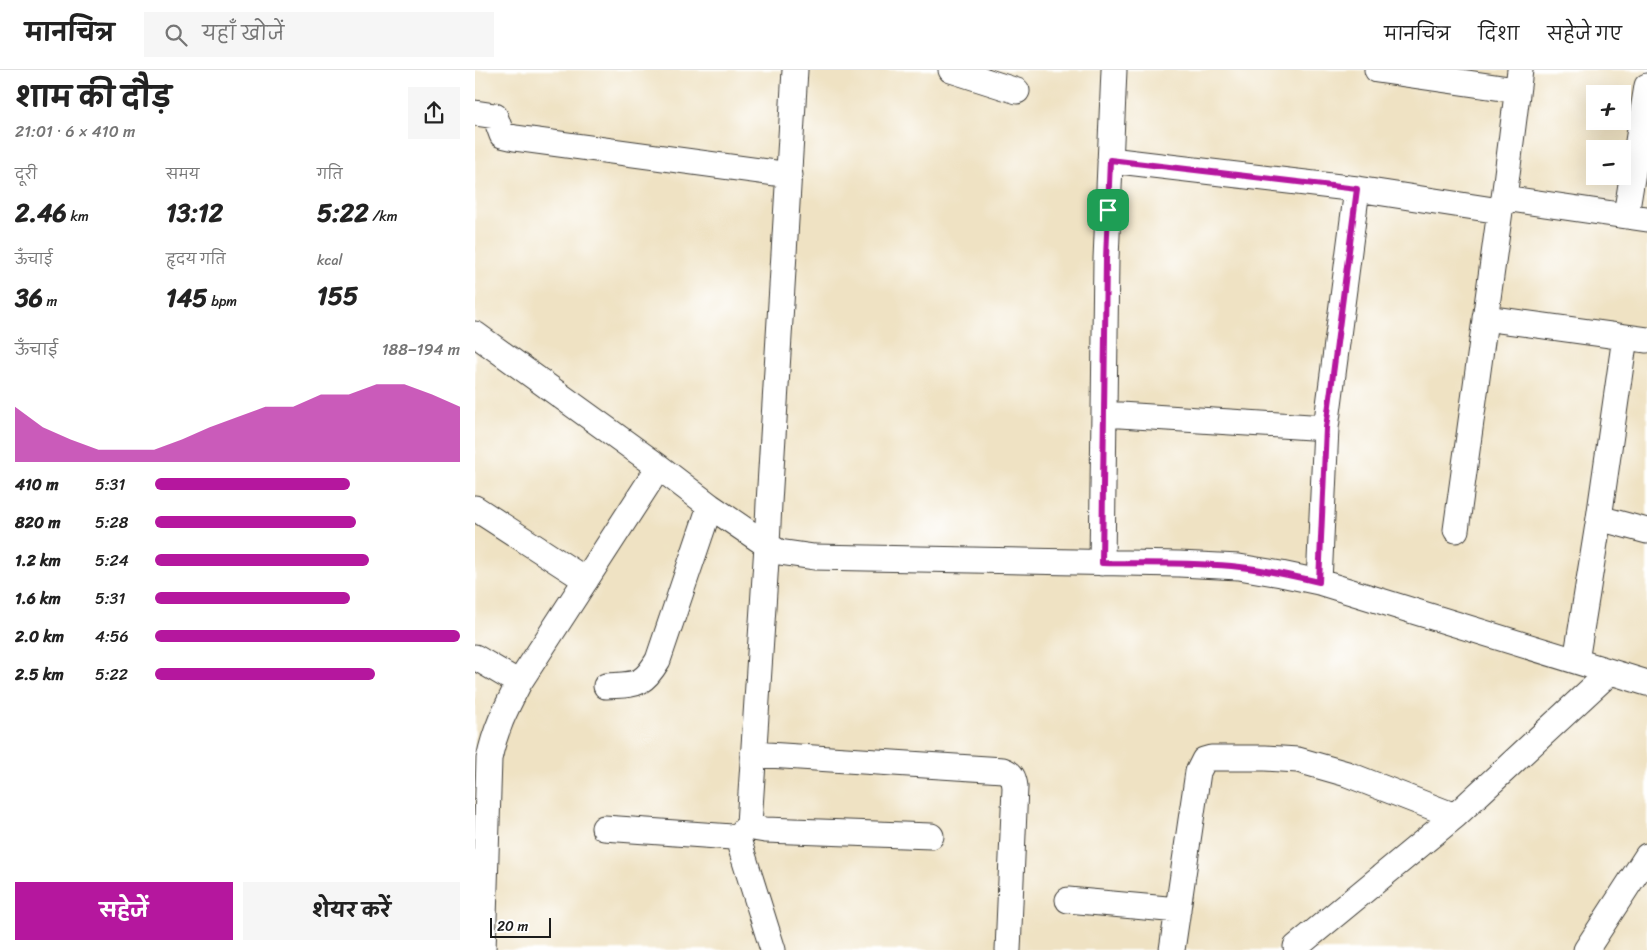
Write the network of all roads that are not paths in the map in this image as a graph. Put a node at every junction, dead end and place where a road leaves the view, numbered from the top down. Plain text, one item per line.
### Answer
1 (795, 70) edge
2 (951, 70) edge
3 (1113, 70) edge
4 (1378, 70) edge
5 (1518, 80) edge
6 (1647, 86) edge
7 (1017, 91) dead end
8 (475, 113) edge
9 (1110, 160) junction
10 (789, 175) junction
11 (1357, 189) junction
12 (1502, 204) junction
13 (1636, 217) edge
14 (1485, 318) junction
15 (475, 334) edge
16 (1636, 338) edge
17 (1104, 414) junction
18 (1326, 428) junction
19 (659, 467) junction
20 (710, 506) junction
21 (475, 508) edge
22 (1599, 518) junction
23 (1457, 530) dead end
24 (1647, 531) edge
25 (767, 545) junction
26 (1102, 563) junction
27 (586, 580) junction
28 (1319, 582) junction
29 (475, 657) edge
30 (1576, 661) junction
31 (1610, 672) junction
32 (519, 683) junction
33 (1647, 683) edge
34 (606, 686) dead end
35 (753, 754) junction
36 (1455, 816) junction
37 (604, 828) dead end
38 (742, 832) junction
39 (931, 836) dead end
40 (1647, 856) edge
41 (1068, 900) dead end
42 (1178, 910) junction
43 (1296, 947) dead end
44 (483, 950) edge
45 (773, 950) edge
46 (1008, 950) edge
47 (1172, 950) edge
48 (1586, 950) edge

1 - 10 street
2 - 7 street
3 - 9 street
4 - 5 street
5 - 12 street
6 - 13 street
8 - 10 street
9 - 11 street
9 - 17 street
10 - 25 street
11 - 12 street
11 - 18 street
12 - 13 street
12 - 14 street
14 - 16 street
14 - 23 street
15 - 19 street
16 - 22 street
17 - 18 street
17 - 26 street
18 - 28 street
19 - 20 street
19 - 27 street
20 - 25 street
20 - 34 street
21 - 27 street
22 - 24 street
22 - 30 street
25 - 26 street
25 - 35 street
26 - 28 street
27 - 32 street
28 - 30 street
29 - 32 street
30 - 31 street
31 - 33 street
31 - 36 street
32 - 44 street
35 - 38 street
35 - 46 street
36 - 42 street
36 - 43 street
37 - 38 street
38 - 39 street
38 - 45 street
40 - 48 street
41 - 42 street
42 - 47 street

